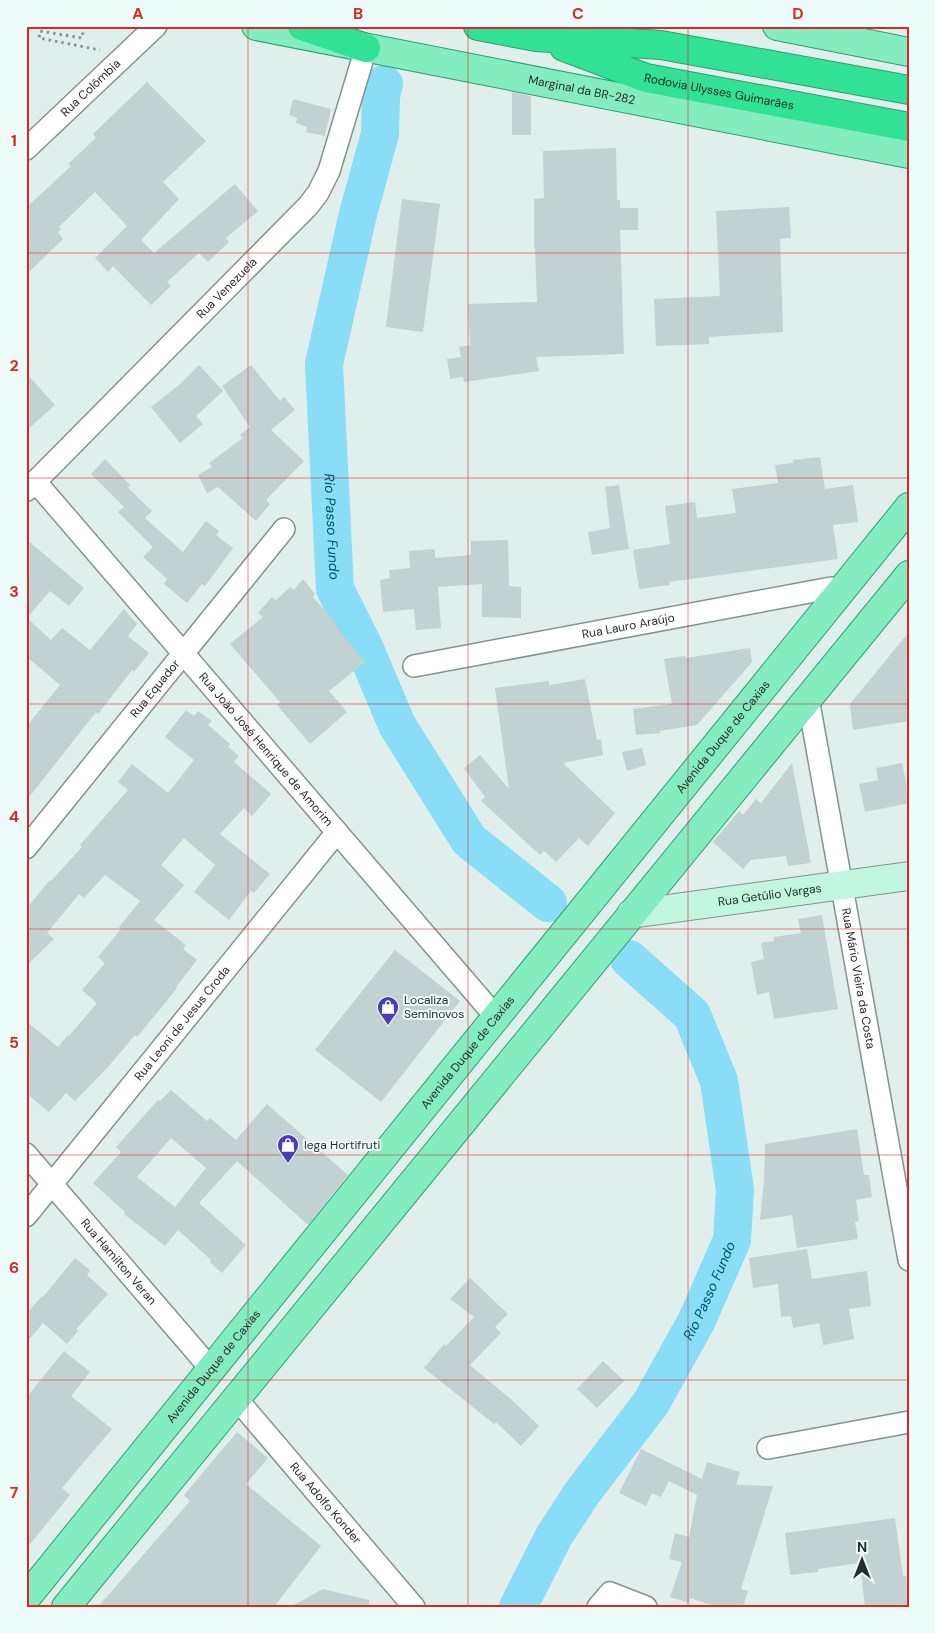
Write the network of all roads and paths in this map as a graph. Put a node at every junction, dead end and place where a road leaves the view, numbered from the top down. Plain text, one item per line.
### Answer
1 (84, 26) edge
2 (156, 26) edge
3 (256, 26) edge
4 (302, 26) edge
5 (478, 26) edge
6 (777, 26) edge
7 (536, 37) junction
8 (366, 48) junction
9 (909, 52) edge
10 (125, 56) junction
11 (909, 90) edge
12 (909, 127) edge
13 (26, 149) edge
14 (909, 154) edge
15 (31, 486) edge
16 (909, 507) edge
17 (284, 529) dead end
18 (907, 578) edge
19 (841, 590) junction
20 (184, 654) junction
21 (414, 666) dead end
22 (808, 698) junction
23 (337, 832) junction
24 (26, 848) edge
25 (909, 876) edge
26 (842, 885) junction
27 (631, 914) junction
28 (496, 1017) junction
29 (26, 1154) edge
30 (52, 1184) junction
31 (26, 1216) edge
32 (909, 1260) edge
33 (211, 1369) junction
34 (236, 1398) junction
35 (909, 1422) edge
36 (768, 1448) dead end
37 (26, 1598) edge
38 (66, 1607) edge
39 (414, 1607) edge
40 (598, 1607) edge
41 (646, 1607) edge

1 - 10 path
2 - 10 street, Rua Colômbia
3 - 8 main road, Marginal da BR-282
4 - 8 highway
5 - 7 highway, Rodovia Ulysses Guimarães
6 - 9 main road
7 - 11 highway, Rodovia Ulysses Guimarães
7 - 12 highway, Rodovia Ulysses Guimarães
8 - 14 main road, Marginal da BR-282
8 - 15 street, Rua Venezuela
10 - 13 street, Rua Colômbia
15 - 20 street, Rua João José Henrique de Amorim
16 - 19 main road, Avenida Duque de Caxias
17 - 20 street, Rua Equador
18 - 22 main road
19 - 21 street, Rua Lauro Araújo
19 - 28 main road, Avenida Duque de Caxias
20 - 23 street, Rua João José Henrique de Amorim
20 - 24 street, Rua Equador
22 - 26 street, Rua Mário Vieira da Costa
22 - 27 main road
23 - 28 street, Rua João José Henrique de Amorim
23 - 30 street, Rua Leoni de Jesus Croda
25 - 26 street, Rua Getúlio Vargas
26 - 27 street, Rua Getúlio Vargas
26 - 32 street, Rua Mário Vieira da Costa
27 - 34 main road
28 - 33 main road, Avenida Duque de Caxias
29 - 30 street, Rua Hamilton Veran
30 - 31 street, Rua Leoni de Jesus Croda
30 - 33 street, Rua Hamilton Veran
33 - 37 main road, Avenida Duque de Caxias
34 - 38 main road
34 - 39 street, Rua Adolfo Konder
35 - 36 street
40 - 41 street

